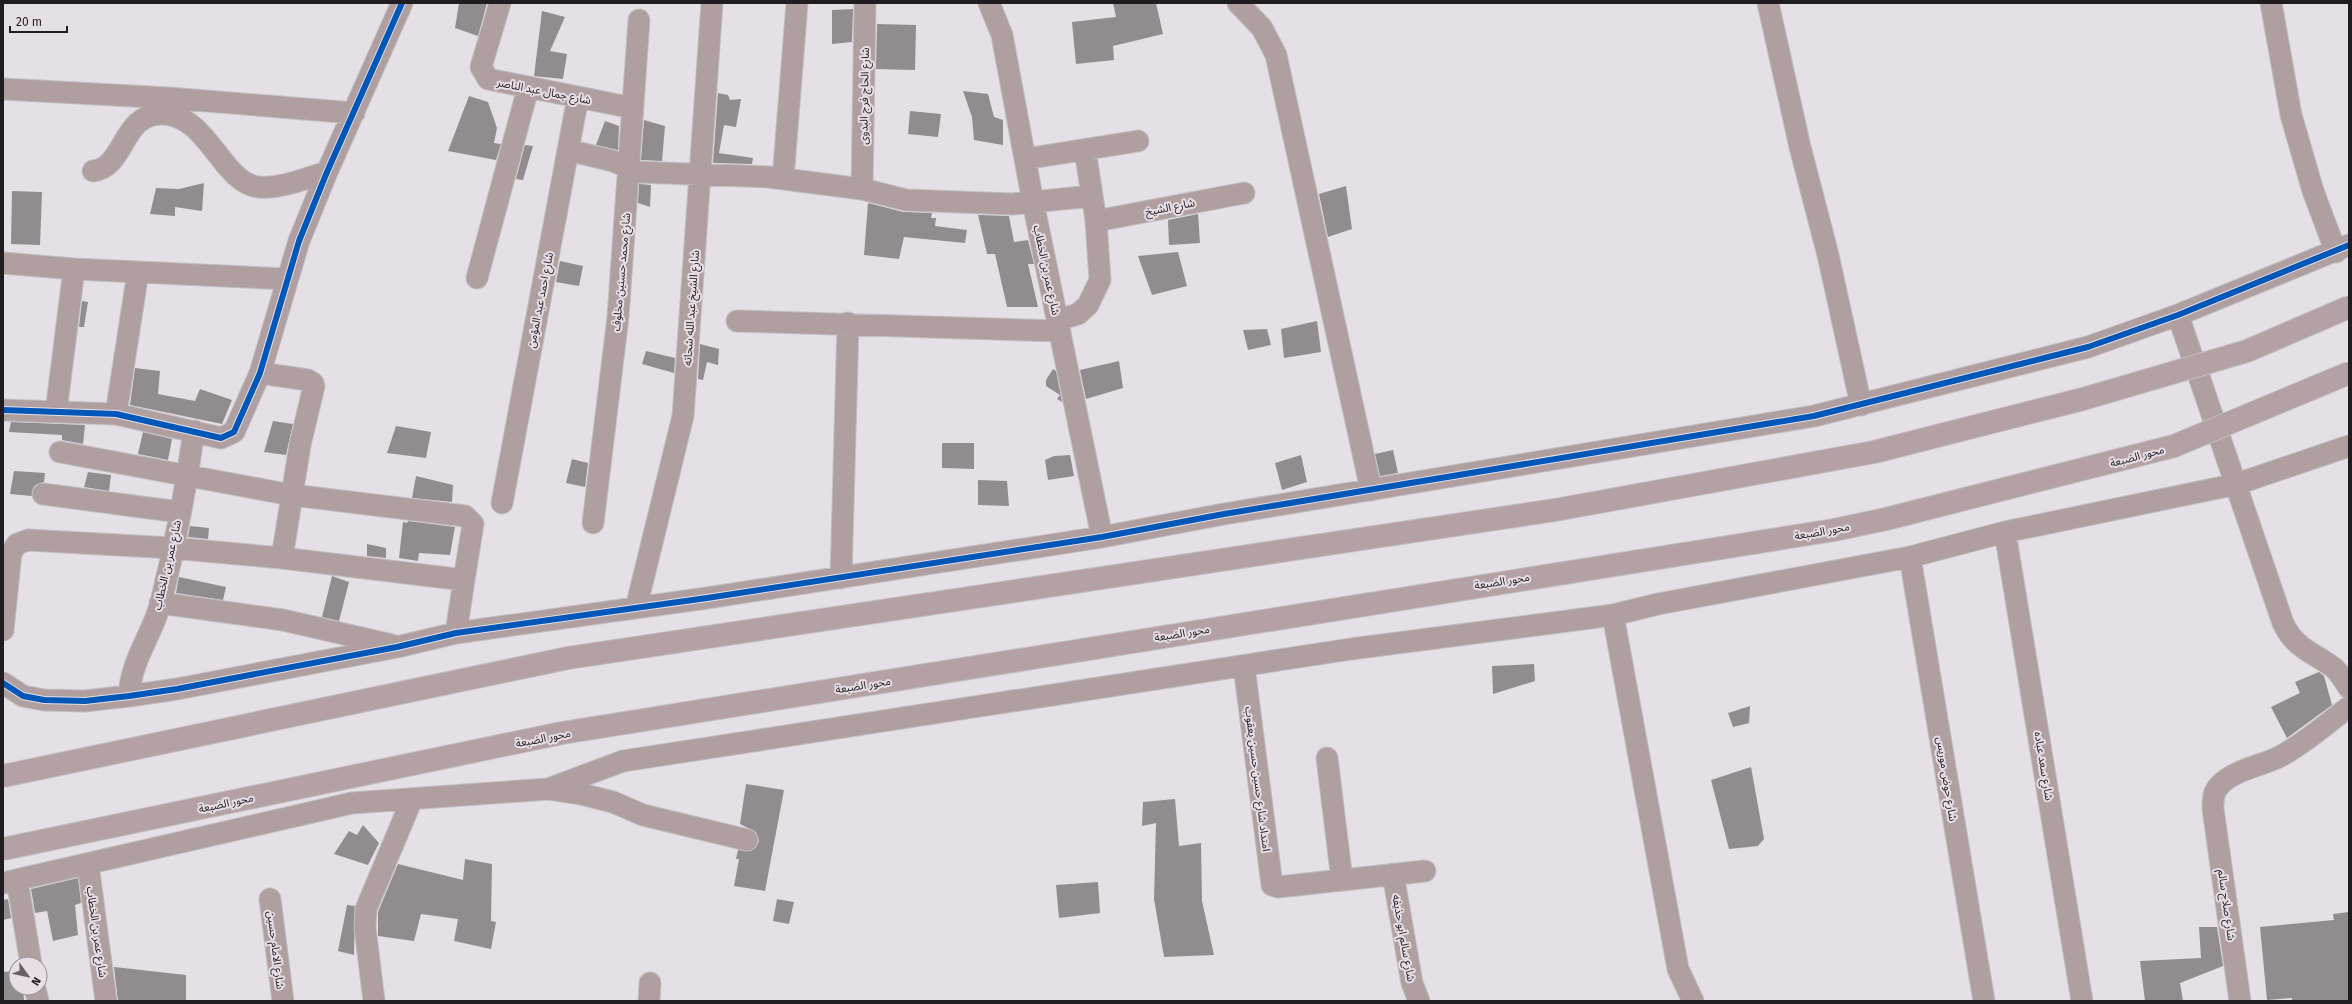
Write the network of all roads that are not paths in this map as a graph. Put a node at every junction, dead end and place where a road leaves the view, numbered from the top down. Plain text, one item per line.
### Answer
1 (402, 3) edge
2 (500, 3) edge
3 (712, 3) edge
4 (797, 3) edge
5 (865, 3) edge
6 (989, 3) edge
7 (1238, 3) edge
8 (1768, 3) edge
9 (2271, 3) edge
10 (639, 20) dead end
11 (528, 88) junction
12 (3, 89) edge
13 (578, 98) junction
14 (633, 108) junction
15 (354, 113) junction
16 (1138, 141) dead end
17 (568, 150) junction
18 (1085, 150) junction
19 (1025, 159) junction
20 (629, 168) junction
21 (93, 171) dead end
22 (327, 172) junction
23 (700, 174) junction
24 (783, 179) junction
25 (862, 189) junction
26 (1244, 193) dead end
27 (1092, 196) junction
28 (1033, 202) junction
29 (1096, 221) junction
30 (2343, 249) edge
31 (3, 262) edge
32 (74, 269) junction
33 (138, 272) junction
34 (477, 278) dead end
35 (287, 279) junction
36 (2349, 308) edge
37 (2178, 315) junction
38 (737, 320) dead end
39 (848, 323) junction
40 (1059, 325) junction
41 (260, 373) junction
42 (2349, 373) edge
43 (1861, 405) junction
44 (3, 410) edge
45 (56, 412) junction
46 (116, 414) junction
47 (194, 431) junction
48 (2349, 446) edge
49 (60, 452) dead end
50 (188, 474) junction
51 (2237, 484) junction
52 (1370, 490) junction
53 (43, 494) dead end
54 (292, 495) junction
55 (502, 503) dead end
56 (179, 512) junction
57 (593, 523) dead end
58 (2005, 532) junction
59 (1102, 537) junction
60 (172, 548) junction
61 (1910, 557) junction
62 (282, 558) junction
63 (842, 578) junction
64 (464, 580) junction
65 (160, 603) junction
66 (636, 608) junction
67 (1613, 615) junction
68 (3, 630) edge
69 (456, 633) junction
70 (397, 647) junction
71 (1244, 666) junction
72 (3, 684) edge
73 (2349, 688) edge
74 (129, 696) junction
75 (2349, 707) edge
76 (1327, 758) dead end
77 (3, 776) edge
78 (548, 789) junction
79 (412, 799) junction
80 (747, 840) dead end
81 (3, 849) edge
82 (88, 864) junction
83 (1425, 871) dead end
84 (1393, 874) junction
85 (1342, 880) junction
86 (10, 881) edge
87 (270, 899) dead end
88 (29, 956) edge
89 (106, 1001) edge
90 (283, 1001) edge
91 (374, 1001) edge
92 (1419, 1001) edge
93 (1693, 1001) edge
94 (1984, 1001) edge
95 (2082, 1001) edge
96 (2240, 1001) edge

1 - 15 street
2 - 11 street, شارع جمال عبد الناصر
3 - 23 street, شارع الشيخ عبد الله شحاته
4 - 24 street
5 - 25 street, شارع الحاج فرج البدوى
6 - 19 street, شارع عمر بن الخطاب
7 - 52 street
8 - 43 street
9 - 30 street
10 - 14 street, شارع محمد حسنين مخلوف
11 - 13 street, شارع جمال عبد الناصر
11 - 34 street
12 - 15 street
13 - 14 street, شارع جمال عبد الناصر
13 - 17 street, شارع احمد عبد المؤمن
14 - 20 street, شارع محمد حسنين مخلوف
15 - 22 street
16 - 18 street
17 - 20 street
17 - 55 street, شارع احمد عبد المؤمن
18 - 19 street
18 - 27 street
19 - 28 street, شارع عمر بن الخطاب
20 - 23 street
20 - 57 street, شارع محمد حسنين مخلوف
21 - 22 street
22 - 35 street
23 - 24 street
23 - 66 street, شارع الشيخ عبد الله شحاته
24 - 25 street
25 - 28 street
26 - 29 street, شارع الشيخ
27 - 28 street
27 - 29 street
28 - 40 street, شارع عمر بن الخطاب
29 - 40 street
30 - 37 street
31 - 32 street
32 - 33 street
32 - 45 street
33 - 35 street
33 - 46 street
35 - 41 street
36 - 77 highway, bridge
37 - 43 street
37 - 51 street
38 - 39 street
39 - 40 street
39 - 63 street
40 - 59 street, شارع عمر بن الخطاب
41 - 47 street
41 - 54 street
42 - 81 highway, محور الضبعة, bridge
43 - 52 street
44 - 45 street
45 - 46 street
46 - 47 street
47 - 50 street, شارع عمر بن الخطاب
48 - 51 street
49 - 50 street
50 - 54 street
50 - 56 street, شارع عمر بن الخطاب
51 - 58 street
51 - 73 street
52 - 59 street
53 - 56 street
54 - 62 street
54 - 64 street
56 - 60 street, شارع عمر بن الخطاب
58 - 61 street
58 - 95 street, شارع سعد عباده
59 - 63 street
60 - 62 street
60 - 65 street, شارع عمر بن الخطاب
60 - 68 street
61 - 67 street
61 - 94 street, شارع حوض موريس
62 - 64 street
63 - 66 street
64 - 69 street
65 - 70 street
65 - 74 street, شارع عمر بن الخطاب
66 - 69 street
67 - 71 street
67 - 93 street
69 - 70 street
70 - 74 street
71 - 78 street
71 - 85 street, امتداد شارع حسين حسين يعقوب
72 - 74 street
75 - 96 street, شارع صلاح سالم
76 - 85 street
78 - 79 street
78 - 80 street
79 - 82 street
79 - 91 street
82 - 86 street
82 - 89 street, شارع عمر بن الخطاب
83 - 84 street
84 - 85 street
84 - 92 street, شارع سالم ابو حذيفه
86 - 88 street
87 - 90 street, شارع الامام حسين

